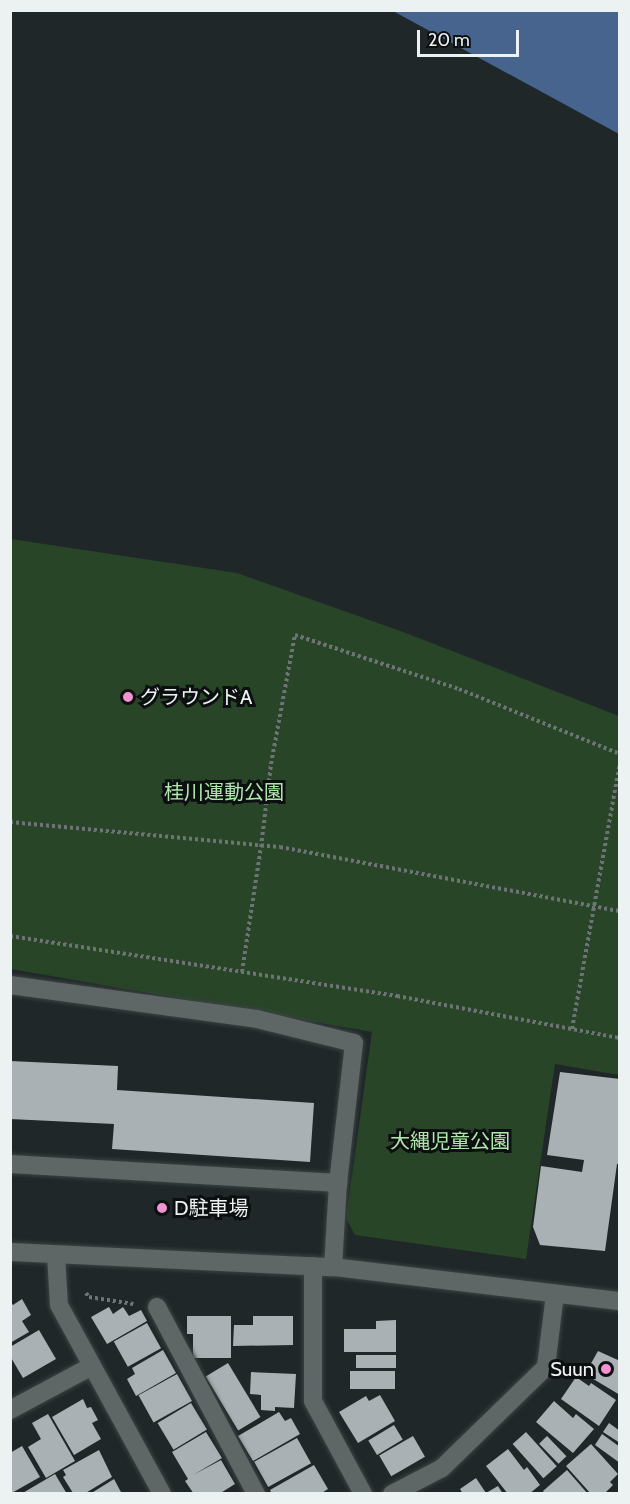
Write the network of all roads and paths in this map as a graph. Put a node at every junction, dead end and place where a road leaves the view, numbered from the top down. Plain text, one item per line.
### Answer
1 (620, 754) edge
2 (620, 764) edge
3 (10, 822) edge
4 (261, 847) junction
5 (592, 906) junction
6 (620, 911) edge
7 (10, 934) edge
8 (242, 972) junction
9 (10, 985) edge
10 (572, 1029) junction
11 (620, 1038) edge
12 (10, 1164) edge
13 (338, 1183) junction
14 (10, 1252) edge
15 (56, 1255) junction
16 (314, 1266) junction
17 (333, 1267) junction
18 (83, 1289) dead end
19 (555, 1294) junction
20 (620, 1301) edge
21 (156, 1307) joint
22 (92, 1366) junction
23 (10, 1410) edge
24 (162, 1494) edge
25 (256, 1494) edge
26 (363, 1494) edge
27 (392, 1494) edge

1 - 4 path
2 - 5 path
3 - 4 path
4 - 5 path
4 - 8 path
5 - 6 path
5 - 10 path
7 - 8 path
8 - 10 path
9 - 13 street
10 - 11 path
12 - 13 street
13 - 17 street
14 - 15 street
15 - 16 street
15 - 22 street
16 - 17 street
16 - 26 street
17 - 19 street
18 - 21 path
19 - 20 street
19 - 27 street
21 - 25 street
22 - 23 street
22 - 24 street

